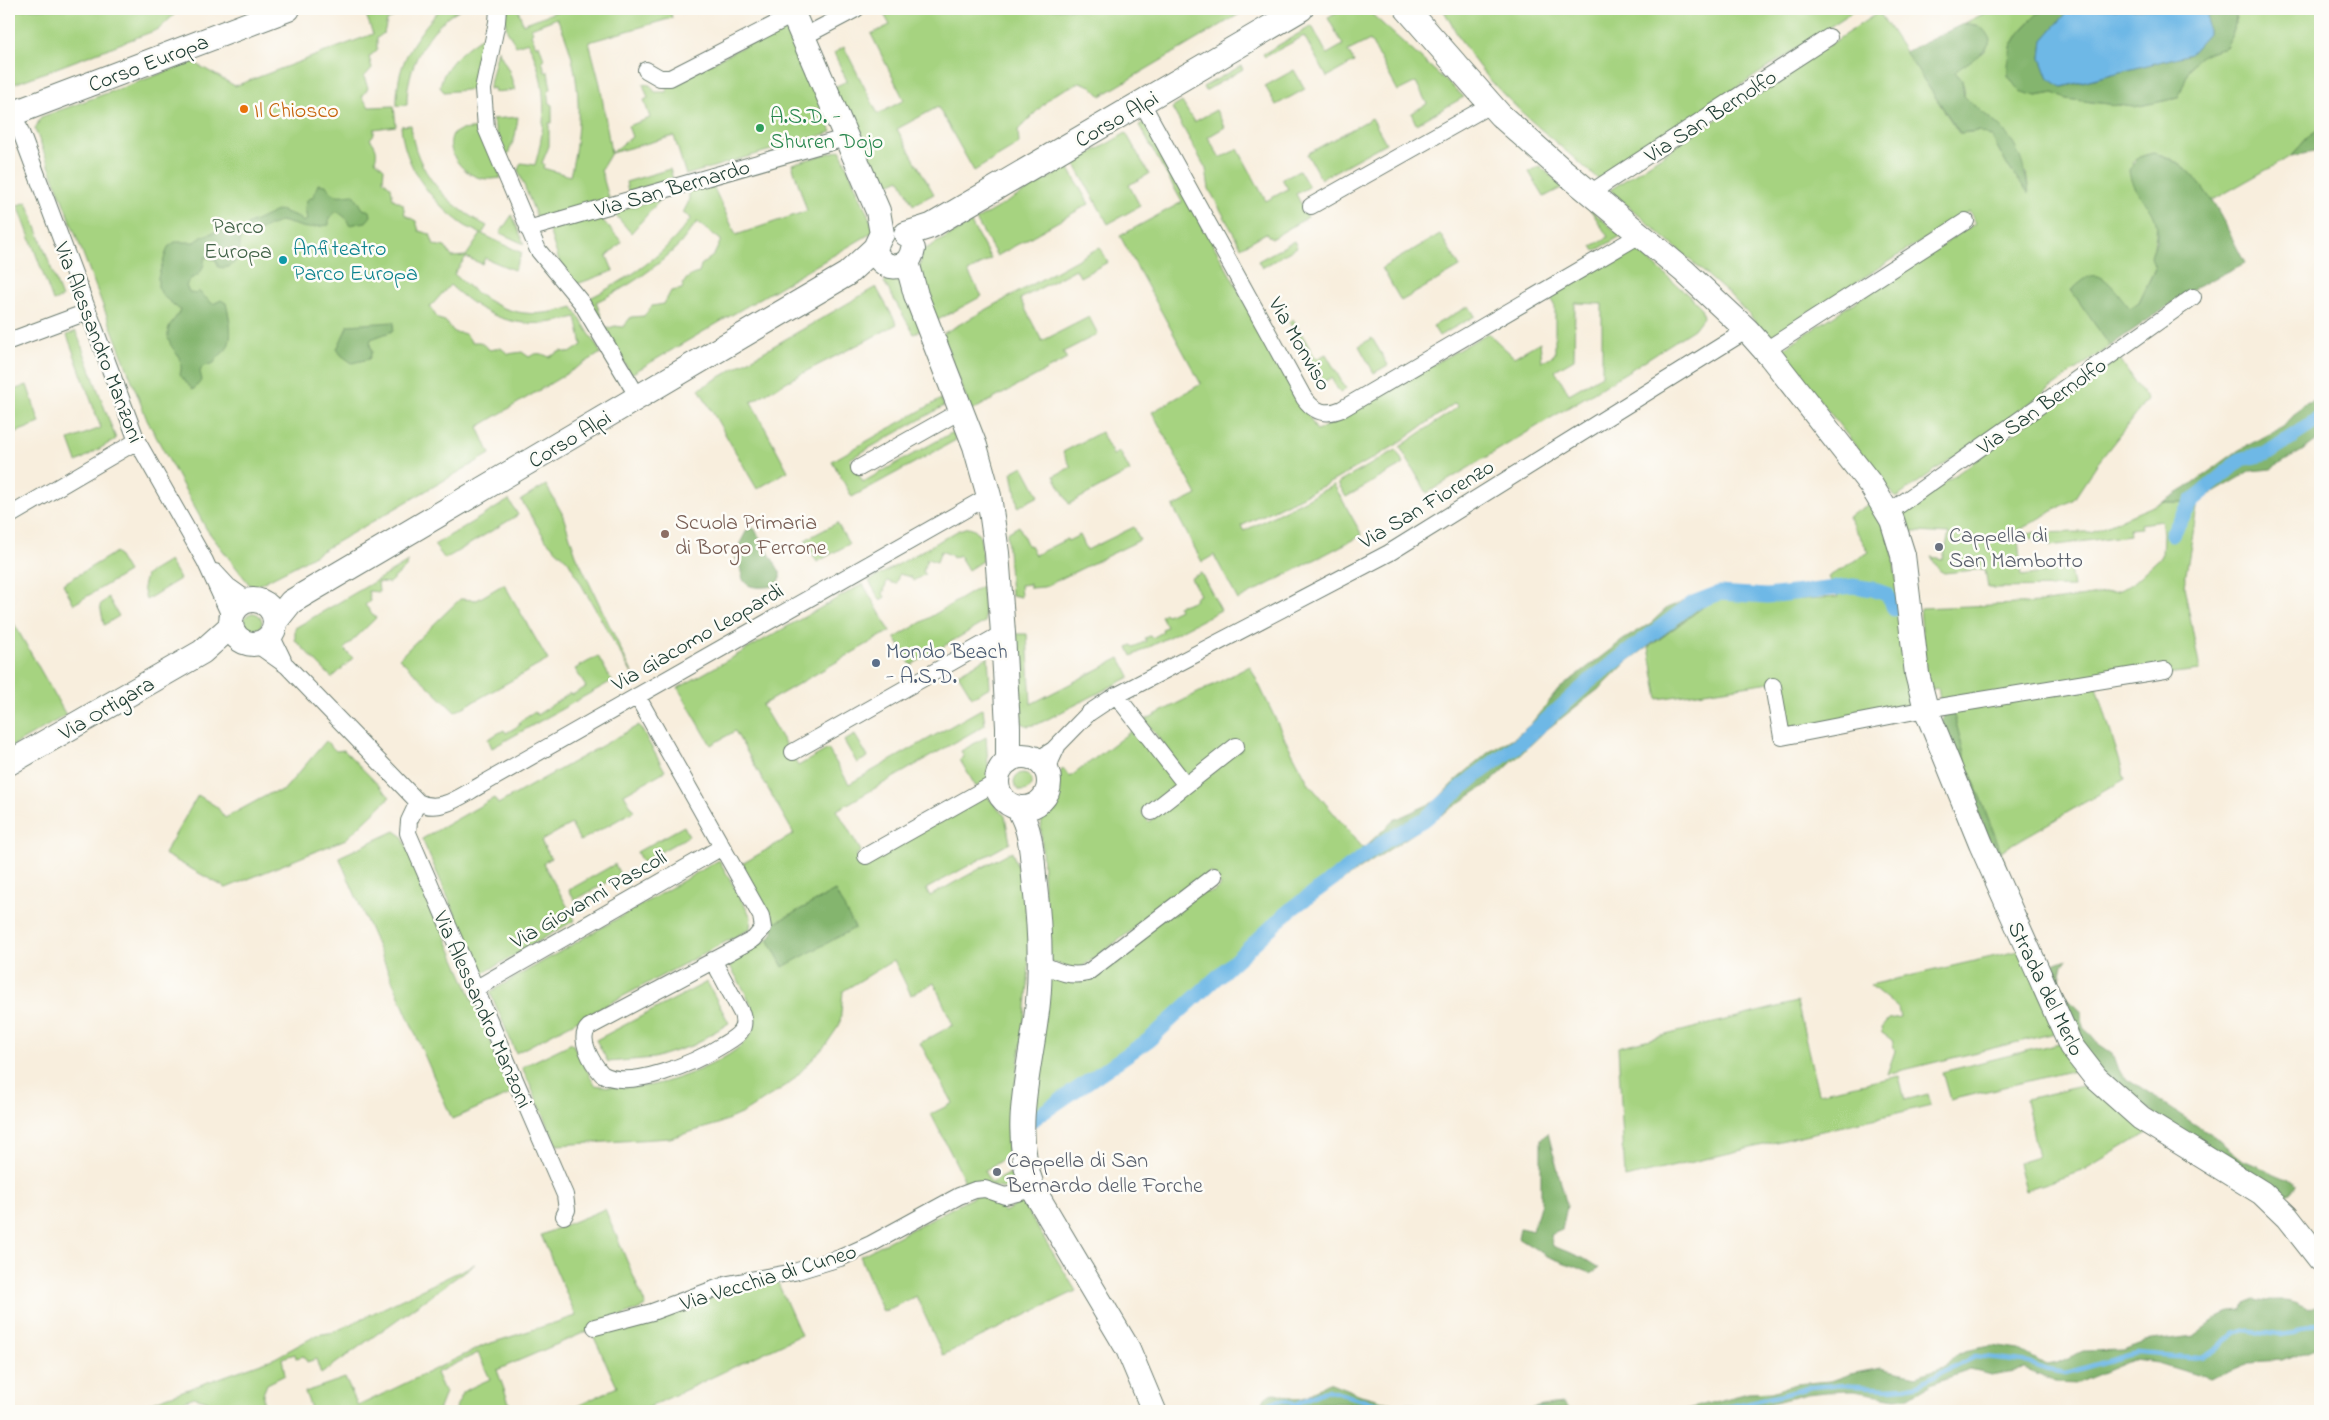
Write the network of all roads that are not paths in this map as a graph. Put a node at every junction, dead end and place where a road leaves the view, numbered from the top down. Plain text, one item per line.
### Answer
1 (288, 9) edge
2 (498, 9) edge
3 (856, 9) edge
4 (1301, 9) edge
5 (1409, 10) edge
6 (792, 12) edge
7 (803, 37) junction
8 (1829, 37) dead end
9 (646, 70) dead end
10 (1142, 103) junction
11 (1490, 105) junction
12 (11, 114) edge
13 (845, 138) junction
14 (1590, 193) junction
15 (1311, 206) dead end
16 (1966, 221) dead end
17 (528, 229) junction
18 (1640, 235) junction
19 (895, 248) junction
20 (2193, 297) dead end
21 (87, 312) junction
22 (1747, 330) junction
23 (9, 340) edge
24 (1766, 350) junction
25 (638, 397) junction
26 (962, 410) junction
27 (137, 441) junction
28 (859, 468) dead end
29 (989, 496) junction
30 (1888, 513) junction
31 (9, 516) edge
32 (205, 561) junction
33 (252, 624) junction
34 (1003, 633) junction
35 (2165, 670) dead end
36 (1773, 686) dead end
37 (1116, 695) junction
38 (637, 696) junction
39 (1926, 709) junction
40 (1236, 746) dead end
41 (794, 752) dead end
42 (9, 763) edge
43 (1029, 763) junction
44 (1186, 785) junction
45 (992, 789) junction
46 (421, 804) junction
47 (1027, 806) junction
48 (1152, 812) dead end
49 (722, 847) junction
50 (866, 856) dead end
51 (1214, 876) dead end
52 (714, 960) junction
53 (1040, 963) junction
54 (475, 989) junction
55 (1033, 1190) junction
56 (564, 1216) dead end
57 (2320, 1259) edge
58 (595, 1326) dead end
59 (1154, 1411) edge

1 - 12 street, Corso Europa
2 - 17 street
3 - 7 street
4 - 10 street, Corso Alpi
5 - 11 street
6 - 7 street
6 - 9 street
7 - 13 street
8 - 14 street, Via San Bernolfo
10 - 18 street, Via Monviso
10 - 19 street, Corso Alpi
11 - 14 street
11 - 15 street
12 - 21 street, Via Alessandro Manzoni
13 - 17 street, Via San Bernardo
13 - 19 street
14 - 18 street
16 - 24 street
17 - 25 street
18 - 22 street
19 - 25 street, Corso Alpi
19 - 26 street
20 - 30 street, Via San Bernolfo
21 - 23 street
21 - 27 street, Via Alessandro Manzoni
22 - 24 street
22 - 37 street, Via San Fiorenzo
24 - 30 street
25 - 33 street, Corso Alpi
26 - 28 street
26 - 29 street
27 - 31 street
27 - 32 street, Via Alessandro Manzoni
29 - 34 street
29 - 38 street, Via Giacomo Leopardi
30 - 39 street
32 - 33 street, Via Alessandro Manzoni
32 - 33 street, Via Alessandro Manzoni
33 - 42 street, Via Ortigara
33 - 46 street, Via Alessandro Manzoni
34 - 41 street
34 - 43 street
35 - 39 street
36 - 39 street
37 - 43 street, Via San Fiorenzo
37 - 44 street
38 - 46 street, Via Giacomo Leopardi
38 - 49 street
39 - 57 street, Strada del Merlo
40 - 44 street
43 - 45 street
43 - 47 street
44 - 48 street
45 - 47 street
45 - 50 street
46 - 54 street, Via Alessandro Manzoni
47 - 53 street
49 - 52 street
49 - 54 street, Via Giovanni Pascoli
51 - 53 street
52 - 52 street
53 - 55 street
54 - 56 street, Via Alessandro Manzoni
55 - 58 street, Via Vecchia di Cuneo
55 - 59 street

